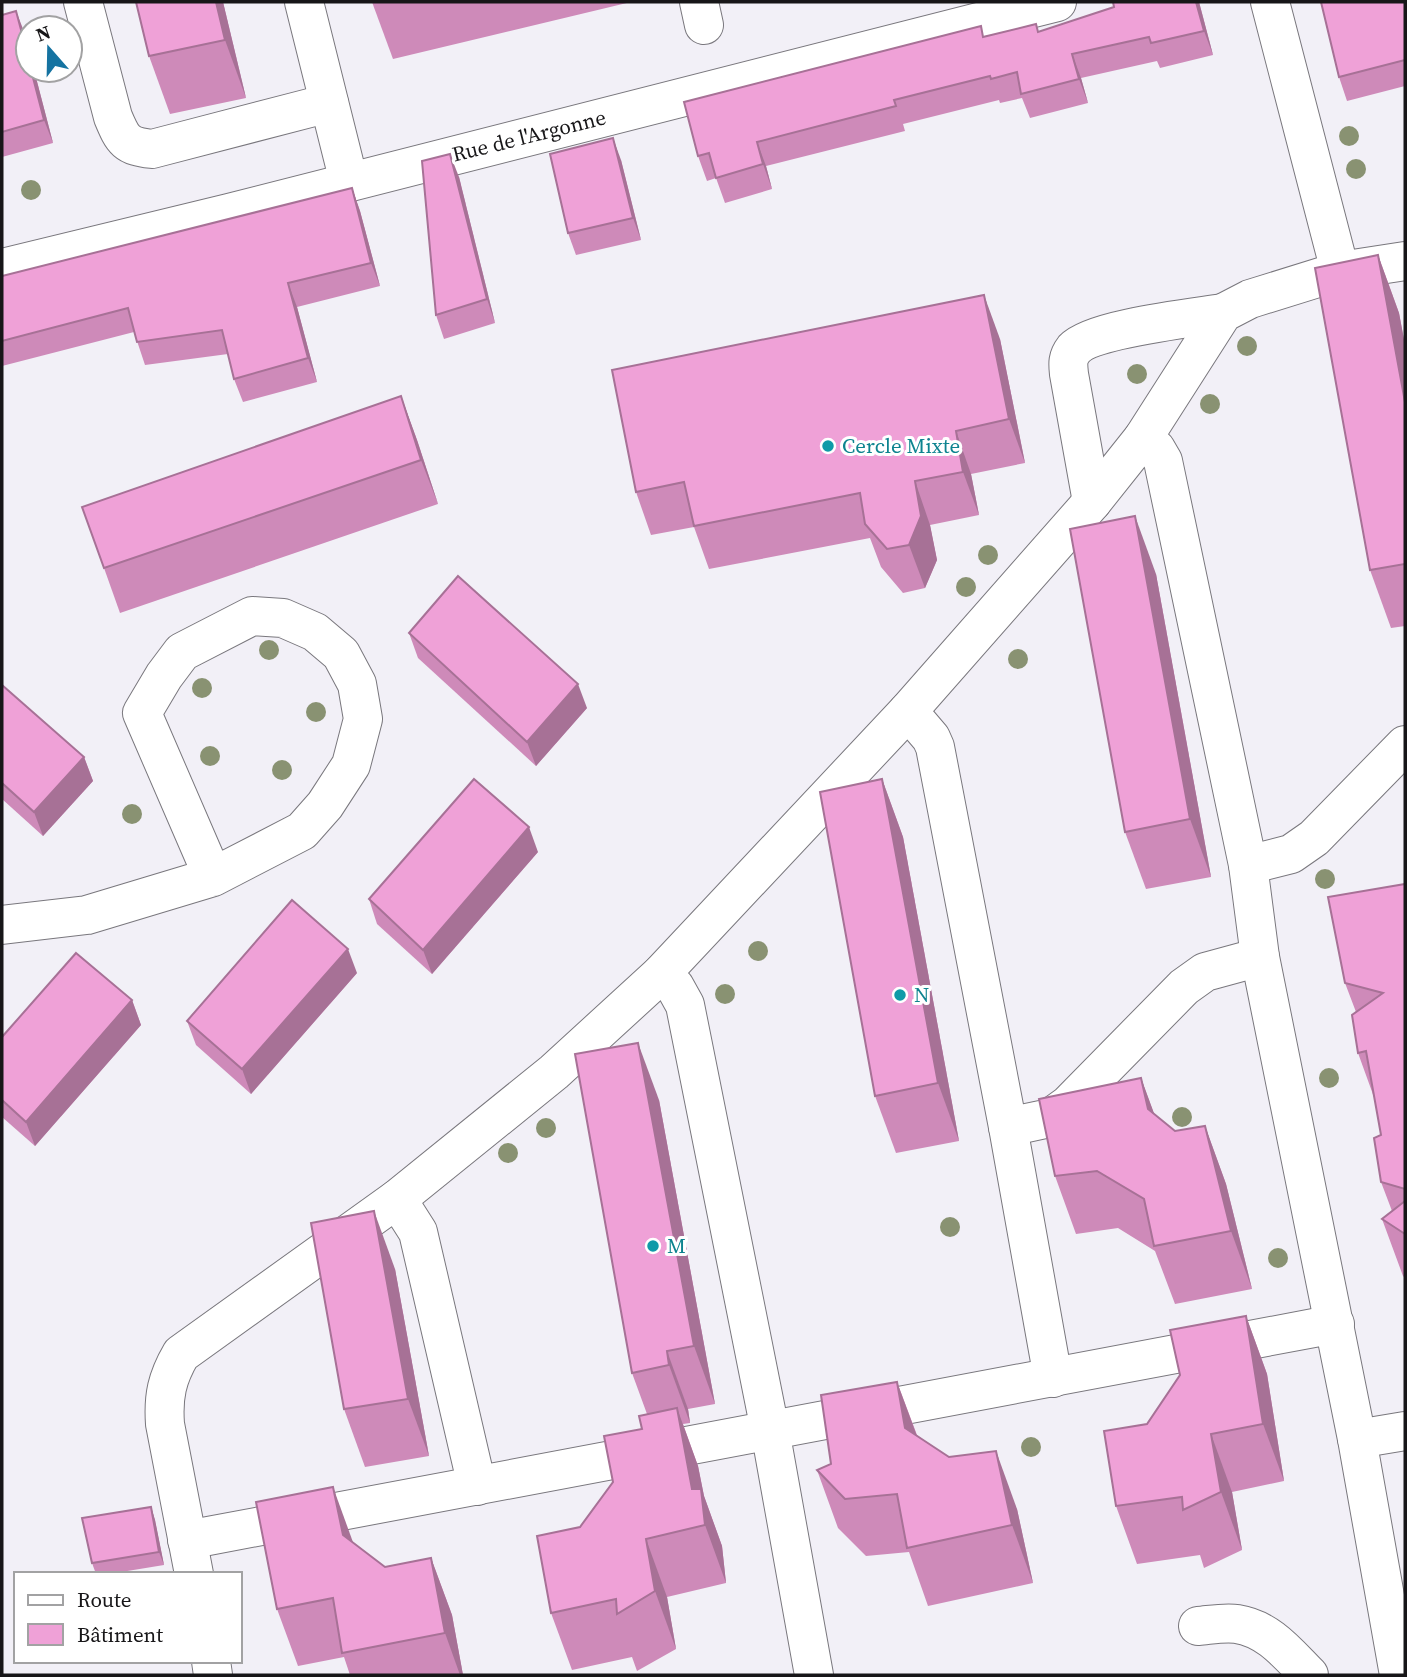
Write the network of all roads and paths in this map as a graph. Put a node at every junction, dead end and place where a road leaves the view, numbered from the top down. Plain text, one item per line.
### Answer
1 (83, 2) edge
2 (304, 2) edge
3 (1057, 2) edge
4 (1270, 2) edge
5 (329, 103) junction
6 (349, 182) junction
7 (1405, 261) edge
8 (2, 268) edge
9 (1340, 271) junction
10 (1223, 313) junction
11 (1143, 438) junction
12 (1092, 502) junction
13 (908, 711) junction
14 (1405, 745) edge
15 (1248, 866) junction
16 (213, 877) junction
17 (2, 925) edge
18 (1261, 957) junction
19 (661, 974) junction
20 (1008, 1127) junction
21 (397, 1199) junction
22 (1335, 1324) junction
23 (1053, 1378) junction
24 (770, 1430) junction
25 (1405, 1431) edge
26 (1357, 1439) junction
27 (477, 1486) junction
28 (190, 1557) edge
29 (1198, 1626) dead end
30 (814, 1675) edge
31 (1309, 1675) edge
32 (1399, 1675) edge

1 - 5 street
2 - 5 street
3 - 6 street, Rue de l'Argonne
4 - 9 street
5 - 6 street
6 - 8 street, Rue de l'Argonne
7 - 9 street
9 - 10 street
10 - 11 street
10 - 12 street
11 - 12 street
11 - 15 street
12 - 13 street
13 - 19 street
13 - 20 street
14 - 15 street
15 - 18 street
16 - 16 street
16 - 17 street
18 - 20 street
18 - 22 street
19 - 21 street
19 - 24 street
20 - 23 street
21 - 27 street
21 - 28 street
22 - 23 street
22 - 26 street
23 - 24 street
24 - 27 street
24 - 30 street
25 - 26 street
26 - 32 street
27 - 28 street
29 - 31 street

